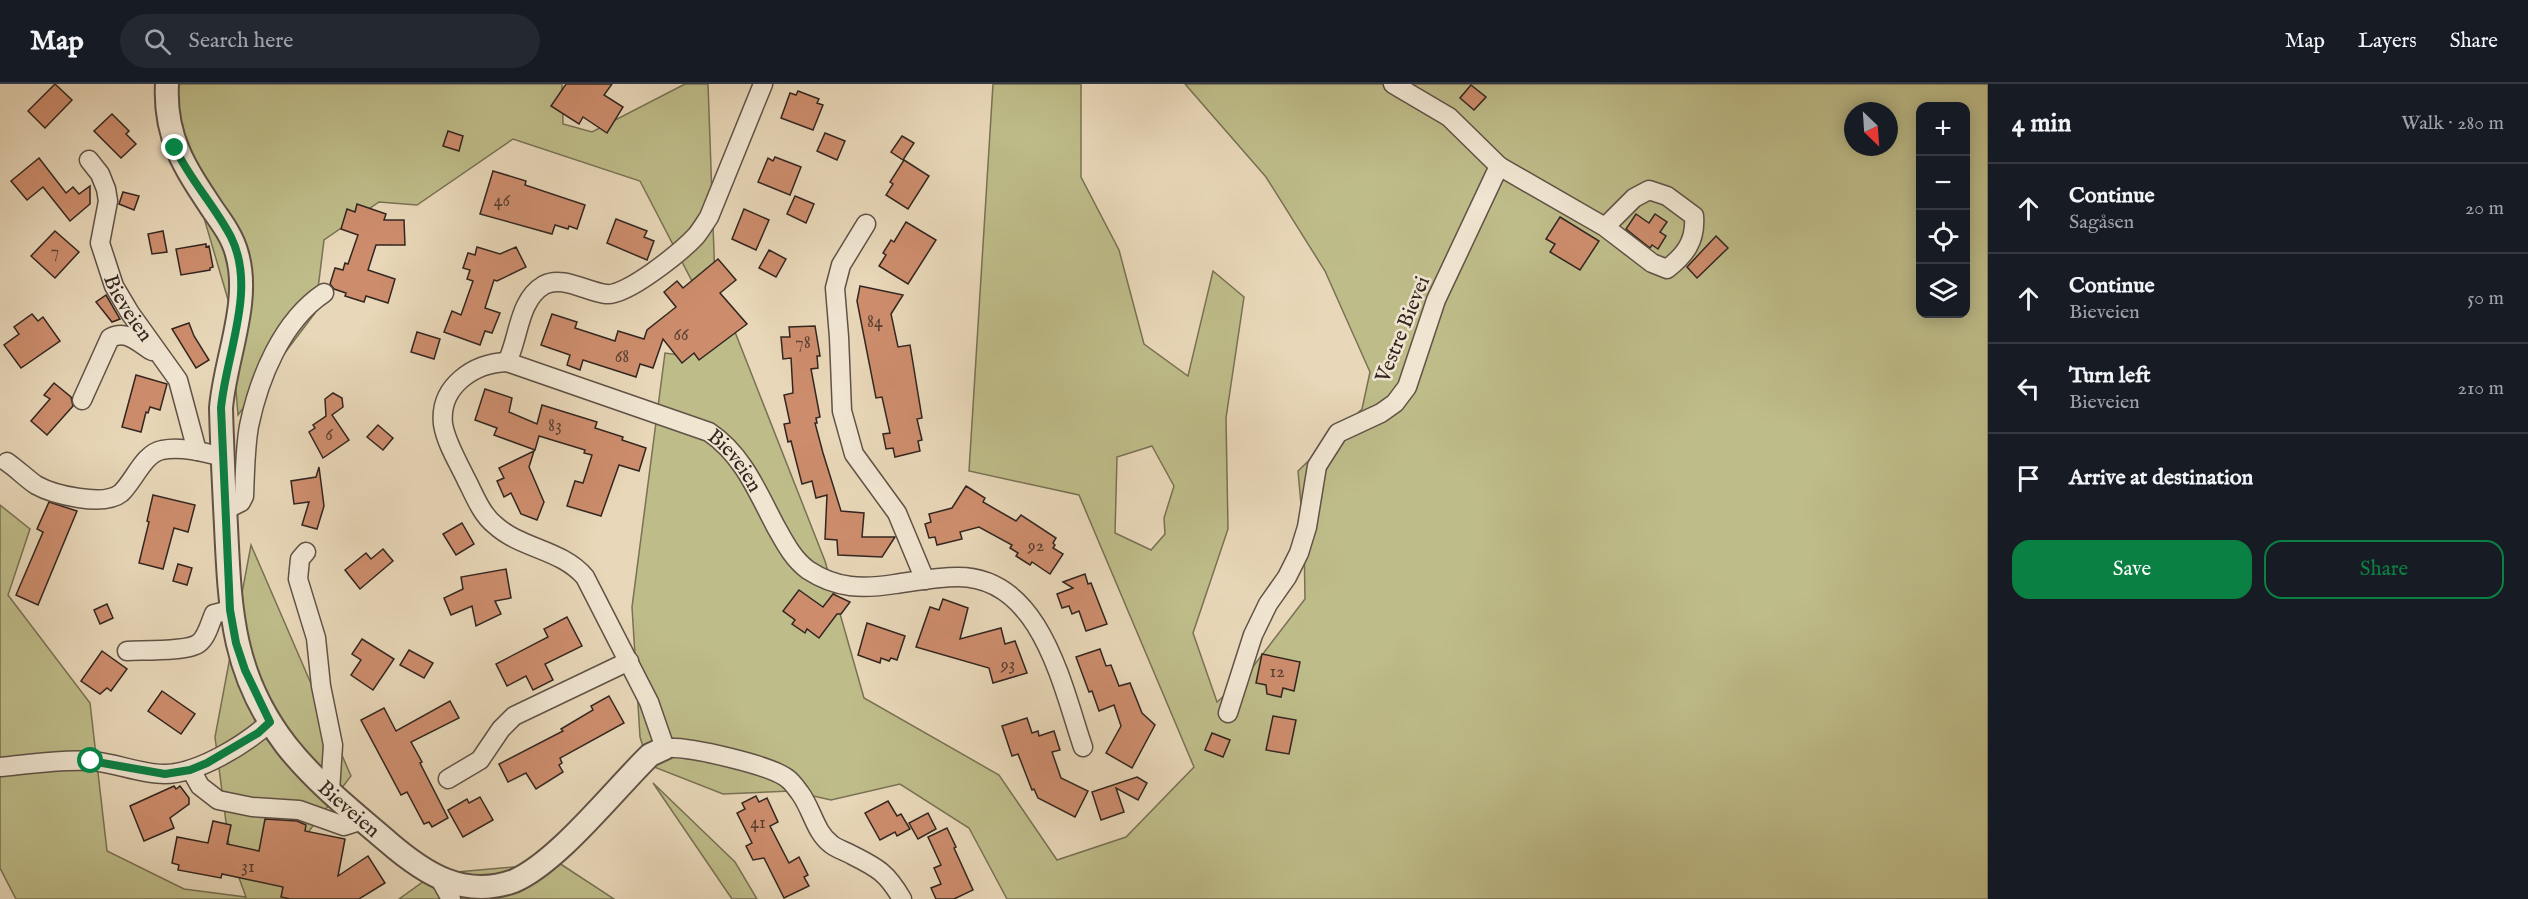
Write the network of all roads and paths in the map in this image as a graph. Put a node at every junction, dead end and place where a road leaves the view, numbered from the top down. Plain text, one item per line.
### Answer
1 (167, 84) edge
2 (763, 84) edge
3 (1393, 84) edge
4 (89, 160) dead end
5 (1500, 166) junction
6 (866, 224) dead end
7 (1605, 227) junction
8 (324, 293) dead end
9 (159, 355) junction
10 (507, 362) junction
11 (82, 400) dead end
12 (197, 451) junction
13 (222, 457) junction
14 (7, 462) dead end
15 (225, 510) junction
16 (306, 552) dead end
17 (925, 580) junction
18 (230, 610) junction
19 (127, 651) dead end
20 (629, 661) junction
21 (1228, 713) dead end
22 (270, 722) junction
23 (1083, 747) dead end
24 (665, 748) junction
25 (0, 767) edge
26 (190, 770) junction
27 (448, 779) dead end
28 (330, 791) junction
29 (363, 820) junction
30 (446, 890) edge
31 (902, 899) edge

1 - 13 street, Bieveien
2 - 10 street
3 - 5 street
4 - 9 street, Bieveien
5 - 7 street
5 - 21 street, Vestre Bievei
6 - 17 street
7 - 7 street
8 - 15 street
9 - 11 street
9 - 12 street, Bieveien
10 - 17 street, Bieveien
10 - 20 street, Bieveien
12 - 13 street
12 - 14 street
13 - 15 street, Bieveien
15 - 18 street, Bieveien
16 - 28 street
17 - 23 street, Bieveien
18 - 19 street
18 - 22 street, Bieveien
20 - 24 street, Bieveien
20 - 27 street
22 - 26 street
22 - 28 street, Bieveien
24 - 30 street, Bieveien
24 - 31 street
25 - 26 street
26 - 29 street
28 - 29 street, Bieveien
29 - 30 street, Bieveien

